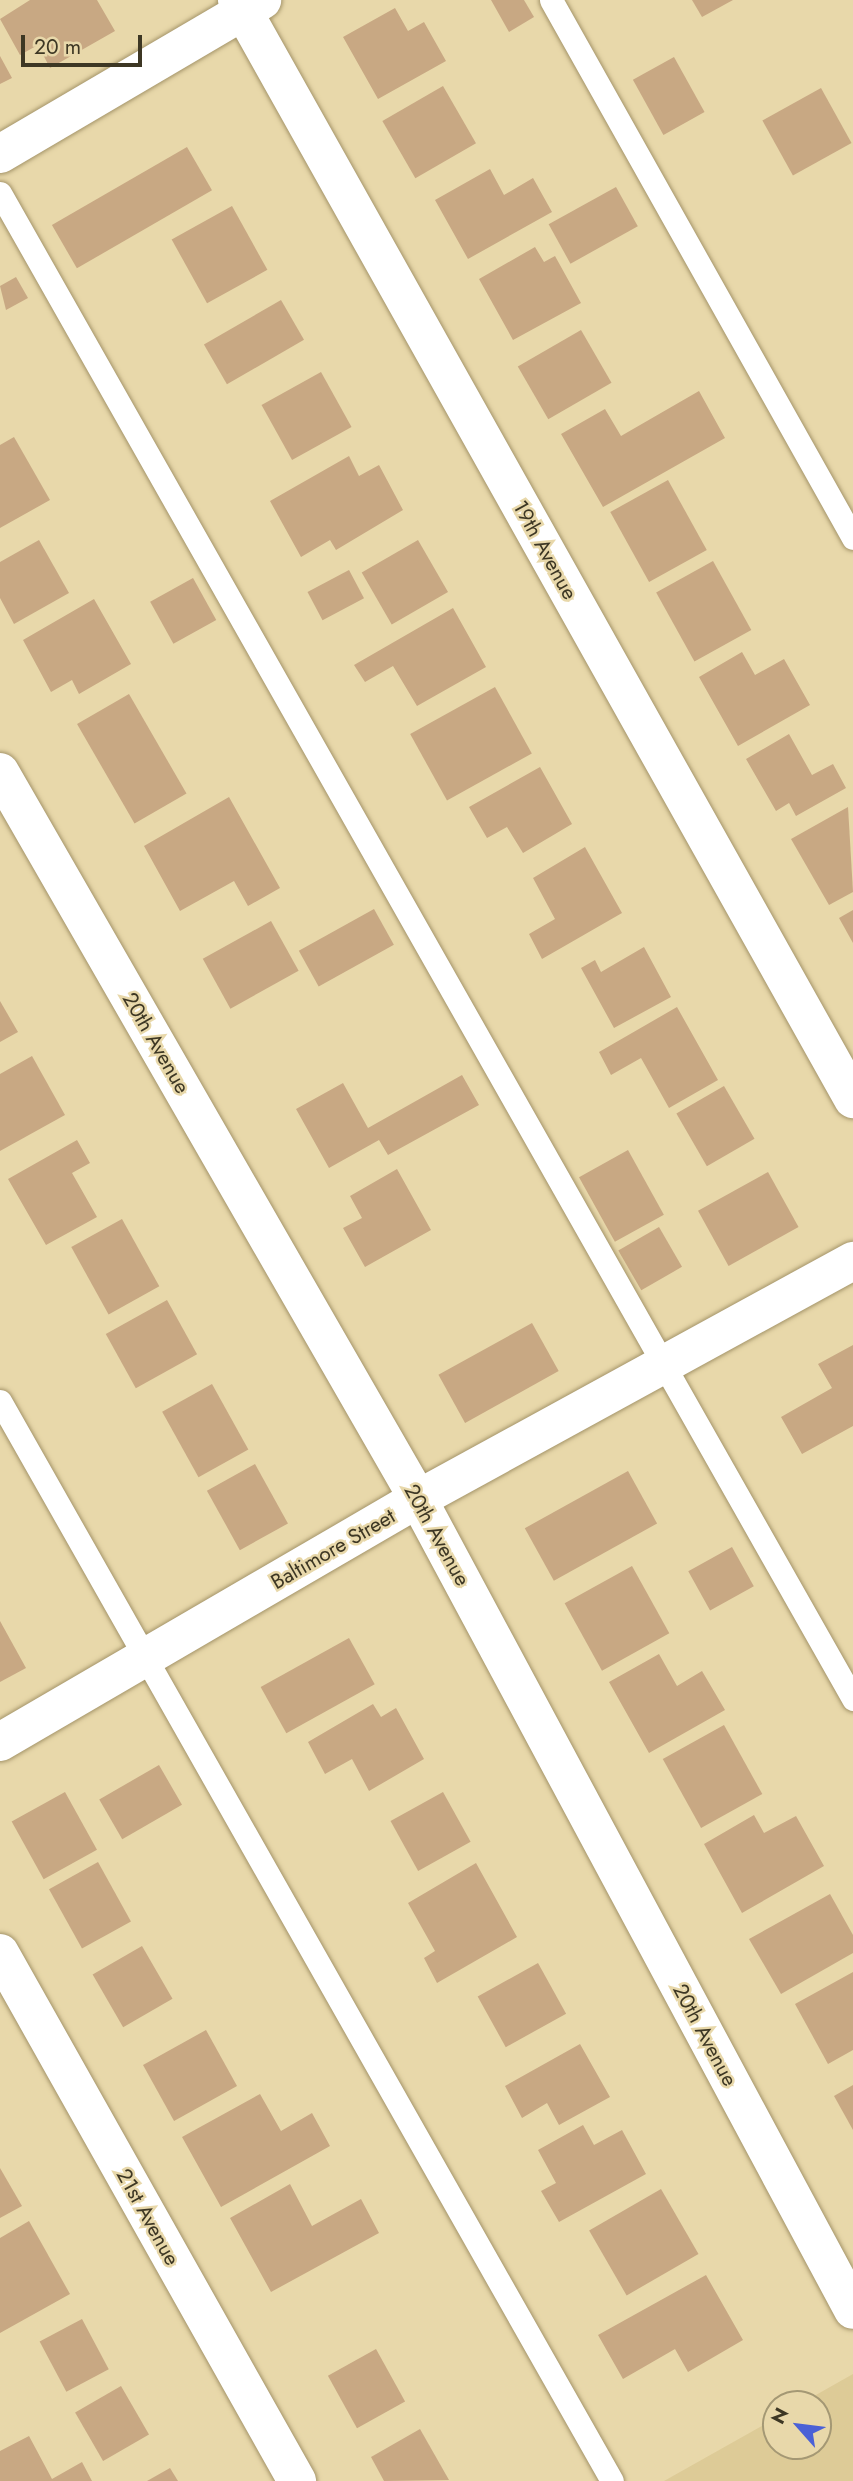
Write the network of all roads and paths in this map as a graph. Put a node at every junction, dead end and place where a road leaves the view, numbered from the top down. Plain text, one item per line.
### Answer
1 (551, 0) edge
2 (247, 4) edge
3 (0, 154) edge
4 (0, 193) edge
5 (853, 538) edge
6 (0, 772) edge
7 (853, 1099) edge
8 (853, 1261) edge
9 (663, 1365) junction
10 (0, 1401) edge
11 (418, 1499) junction
12 (144, 1658) junction
13 (853, 1699) edge
14 (0, 1742) edge
15 (0, 1953) edge
16 (853, 2310) edge
17 (297, 2481) edge
18 (612, 2481) edge

1 - 5 lane
2 - 3 street
2 - 7 street, 19th Avenue
4 - 9 lane
6 - 11 street, 20th Avenue
8 - 9 street, Baltimore Street
9 - 11 street, Baltimore Street
9 - 13 lane
10 - 12 lane
11 - 12 street, Baltimore Street
11 - 16 street, 20th Avenue
12 - 14 street, Baltimore Street
12 - 18 lane
15 - 17 street, 21st Avenue

